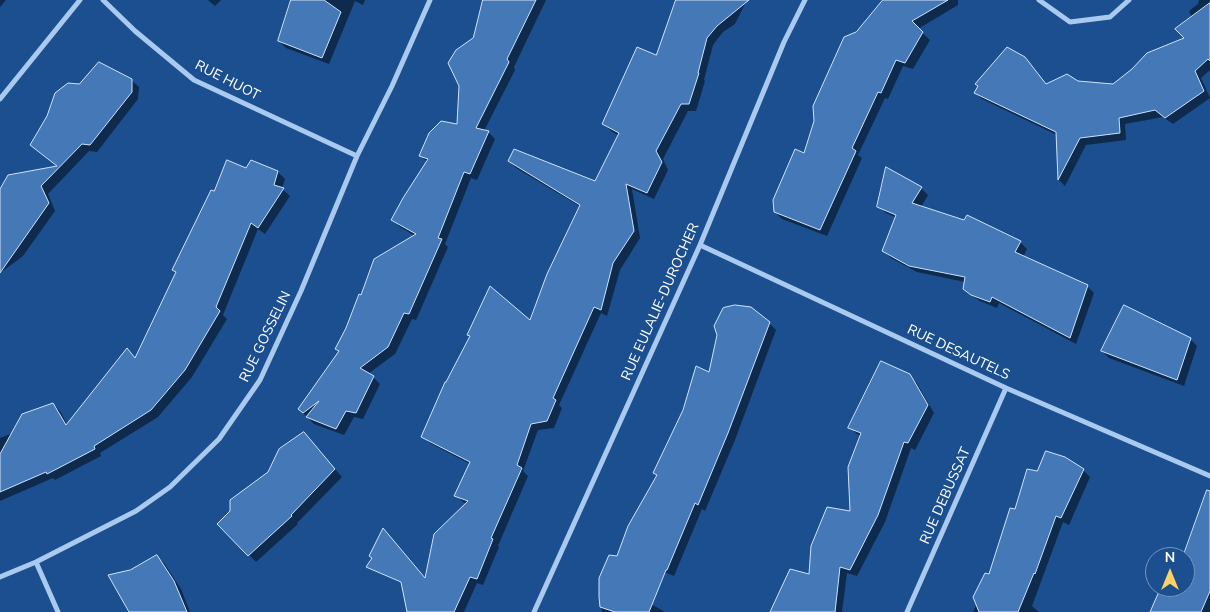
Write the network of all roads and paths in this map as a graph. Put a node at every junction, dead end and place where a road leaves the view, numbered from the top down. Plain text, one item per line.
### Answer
1 (80, 0) edge
2 (103, 0) edge
3 (430, 0) edge
4 (805, 0) edge
5 (1039, 0) edge
6 (1130, 0) edge
7 (0, 99) edge
8 (357, 156) junction
9 (700, 245) junction
10 (1006, 388) junction
11 (1210, 476) edge
12 (36, 562) junction
13 (0, 577) edge
14 (58, 612) edge
15 (534, 612) edge
16 (907, 612) edge

1 - 7 street
2 - 8 street, RUE HUOT
3 - 8 street, RUE GOSSELIN
4 - 9 street, RUE EULALIE-DUROCHER
5 - 6 street
8 - 12 street, RUE GOSSELIN
9 - 10 street, RUE DESAUTELS
9 - 15 street, RUE EULALIE-DUROCHER
10 - 11 street, RUE DESAUTELS
10 - 16 street, RUE DEBUSSAT
12 - 13 street, RUE GOSSELIN
12 - 14 street

